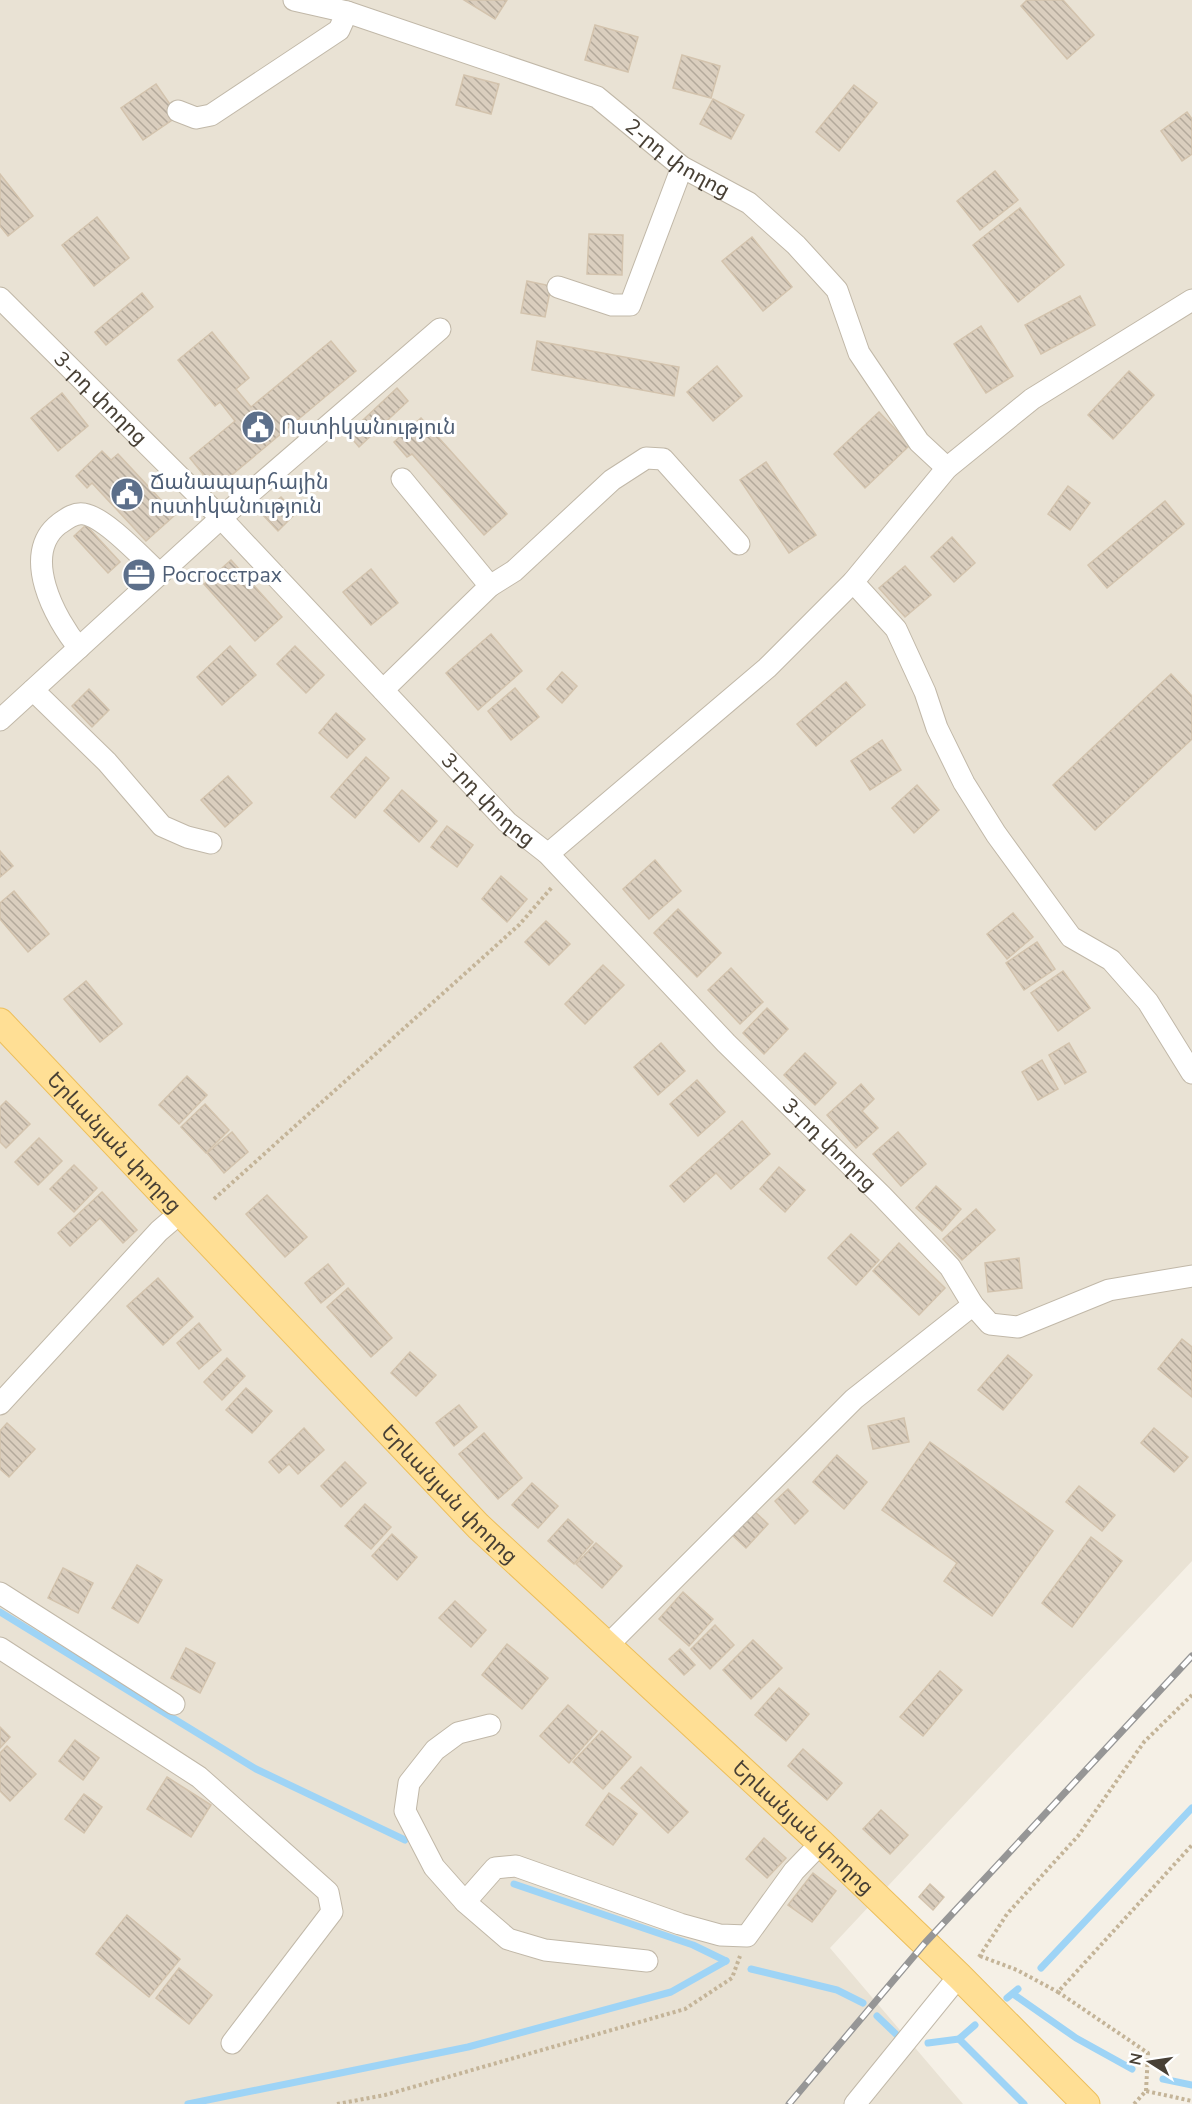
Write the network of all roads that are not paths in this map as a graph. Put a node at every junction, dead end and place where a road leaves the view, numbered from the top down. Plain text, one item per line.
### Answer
1 (294, 0) edge
2 (347, 12) junction
3 (178, 111) dead end
4 (682, 167) junction
5 (558, 287) dead end
6 (0, 298) edge
7 (1192, 300) edge
8 (440, 329) dead end
9 (947, 468) junction
10 (402, 479) dead end
11 (220, 518) junction
12 (740, 544) dead end
13 (160, 574) junction
14 (853, 582) junction
15 (490, 586) junction
16 (79, 648) junction
17 (33, 690) junction
18 (383, 690) junction
19 (0, 720) edge
20 (211, 843) dead end
21 (548, 855) junction
22 (0, 1022) edge
23 (1192, 1073) edge
24 (180, 1213) junction
25 (1192, 1276) edge
26 (973, 1305) junction
27 (0, 1404) edge
28 (0, 1593) edge
29 (606, 1647) junction
30 (0, 1648) edge
31 (174, 1704) dead end
32 (490, 1725) dead end
33 (821, 1843) junction
34 (465, 1902) junction
35 (647, 1961) dead end
36 (959, 1976) junction
37 (232, 2043) dead end
38 (855, 2104) edge
39 (1086, 2104) edge

1 - 2 street, 2-րդ փողոց
2 - 3 street
2 - 4 street, 2-րդ փողոց
4 - 5 street
4 - 9 street, 2-րդ փողոց
6 - 11 street, 3-րդ փողոց
7 - 9 street
8 - 11 street
9 - 14 street
10 - 15 street
11 - 13 street
11 - 18 street, 3-րդ փողոց
12 - 15 street
13 - 16 street
13 - 16 street
14 - 21 street
14 - 23 street
15 - 18 street
16 - 17 street
17 - 19 street
17 - 20 street
18 - 21 street, 3-րդ փողոց
21 - 26 street, 3-րդ փողոց
22 - 24 main road, Երևանյան փողոց
24 - 27 street
24 - 29 main road, Երևանյան փողոց
25 - 26 street, 3-րդ փողոց
26 - 29 street
28 - 31 street
29 - 33 main road, Երևանյան փողոց
30 - 37 street
32 - 34 street
33 - 34 street
33 - 36 main road, Երևանյան փողոց
34 - 35 street
36 - 38 street
36 - 39 main road, Երևանյան փողոց

